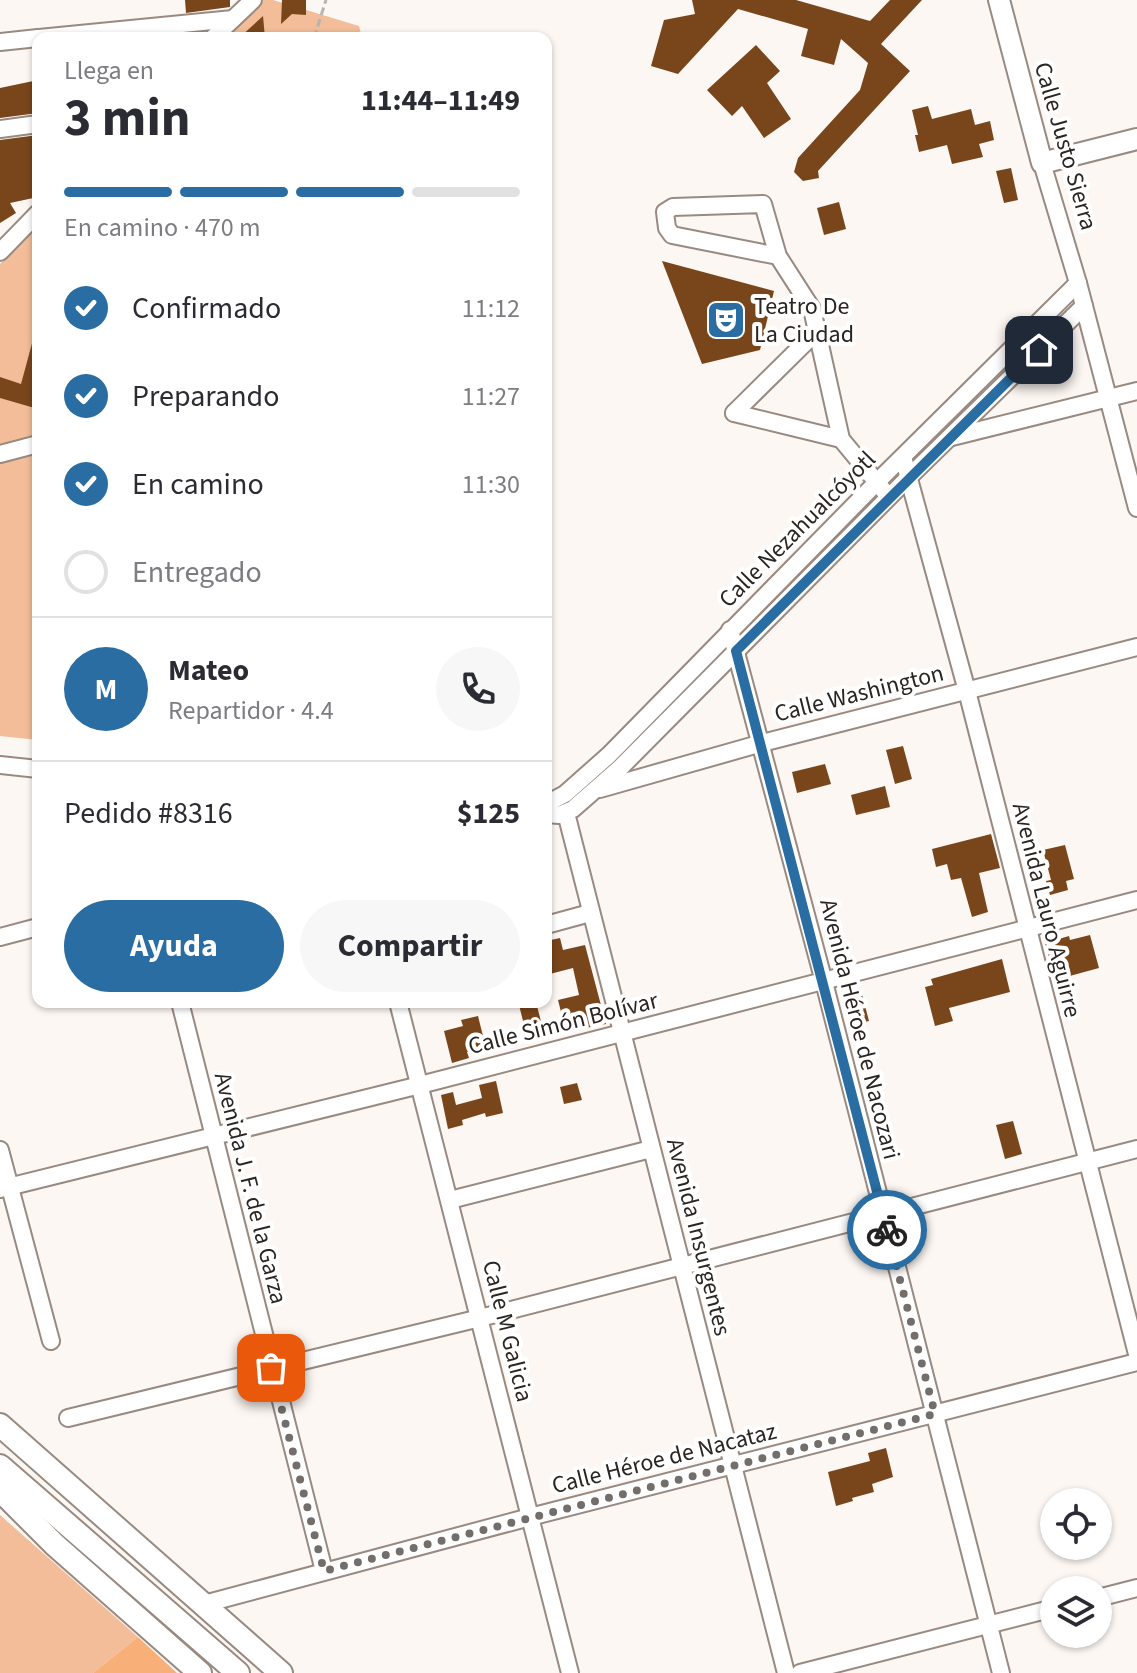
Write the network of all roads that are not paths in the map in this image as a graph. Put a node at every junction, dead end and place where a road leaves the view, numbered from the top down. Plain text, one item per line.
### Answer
1 (253, 0) edge
2 (999, 0) edge
3 (233, 19) junction
4 (100, 32) edge
5 (219, 32) edge
6 (32, 39) edge
7 (0, 42) edge
8 (32, 125) edge
9 (0, 129) edge
10 (1137, 139) edge
11 (1042, 163) junction
12 (32, 219) edge
13 (0, 252) edge
14 (778, 256) junction
15 (1078, 283) junction
16 (1084, 306) junction
17 (817, 331) junction
18 (1137, 391) edge
19 (1108, 398) junction
20 (950, 438) junction
21 (841, 439) junction
22 (916, 445) junction
23 (32, 446) edge
24 (0, 454) edge
25 (903, 457) junction
26 (908, 478) junction
27 (877, 482) junction
28 (889, 497) junction
29 (1137, 508) edge
30 (730, 630) junction
31 (1137, 647) edge
32 (736, 651) junction
33 (967, 691) junction
34 (762, 743) junction
35 (0, 765) edge
36 (32, 768) edge
37 (589, 784) junction
38 (552, 801) edge
39 (566, 813) junction
40 (552, 814) edge
41 (1137, 900) edge
42 (590, 913) junction
43 (552, 923) edge
44 (1028, 928) junction
45 (32, 929) edge
46 (0, 937) edge
47 (824, 982) junction
48 (182, 1008) edge
49 (400, 1008) edge
50 (621, 1032) junction
51 (420, 1085) junction
52 (214, 1137) junction
53 (651, 1149) junction
54 (1137, 1149) edge
55 (0, 1150) edge
56 (1086, 1162) junction
57 (5, 1188) edge
58 (450, 1200) junction
59 (883, 1215) junction
60 (681, 1267) junction
61 (480, 1318) junction
62 (51, 1341) dead end
63 (1137, 1354) edge
64 (1137, 1362) edge
65 (271, 1368) junction
66 (935, 1414) junction
67 (68, 1418) dead end
68 (0, 1425) edge
69 (0, 1436) edge
70 (733, 1465) junction
71 (0, 1466) edge
72 (0, 1490) edge
73 (54, 1501) junction
74 (530, 1517) junction
75 (324, 1571) junction
76 (1137, 1588) edge
77 (1112, 1594) edge
78 (204, 1604) junction
79 (1040, 1611) edge
80 (989, 1624) junction
81 (200, 1673) edge
82 (238, 1673) edge
83 (258, 1673) edge
84 (281, 1673) edge
85 (570, 1673) edge
86 (786, 1673) edge
87 (800, 1673) edge
88 (1001, 1673) edge

1 - 3 street
2 - 11 main road, Calle Justo Sierra
3 - 4 street
3 - 5 street
6 - 7 street
8 - 9 street
10 - 11 main road
11 - 15 street, Calle Justo Sierra
12 - 13 street
14 - 14 street
14 - 17 street
15 - 16 street, Calle Justo Sierra
15 - 22 street, Calle Nezahualcóyotl
16 - 19 street, Calle Justo Sierra
16 - 20 street, Calle Nezahualcóyotl
17 - 21 street
17 - 21 street
18 - 19 street
19 - 20 street
19 - 29 street, Calle Justo Sierra
20 - 22 street
20 - 26 street, Calle Nezahualcóyotl
21 - 27 street
22 - 25 street, Calle Nezahualcóyotl
23 - 24 street
25 - 26 street, Avenida Lauro Aguirre
25 - 27 street, Calle Nezahualcóyotl
26 - 28 street, Calle Nezahualcóyotl
26 - 33 street, Avenida Lauro Aguirre
27 - 28 street
27 - 30 street, Calle Nezahualcóyotl
28 - 32 street, Calle Nezahualcóyotl
30 - 32 street, Avenida Héroe de Nacozari
30 - 37 street, Calle Nezahualcóyotl
31 - 33 street, Calle Washington
32 - 34 street, Avenida Héroe de Nacozari
32 - 37 street, Calle Nezahualcóyotl
33 - 34 street, Calle Washington
33 - 44 street, Avenida Lauro Aguirre
34 - 37 street, Calle Washington
34 - 47 street, Avenida Héroe de Nacozari
35 - 36 street
37 - 38 street, Calle Nezahualcóyotl
37 - 39 street, Calle Nezahualcóyotl
39 - 40 street
39 - 42 street, Avenida Insurgentes
41 - 44 street, Calle Simón Bolívar
42 - 43 street
42 - 50 street, Avenida Insurgentes
44 - 47 street, Calle Simón Bolívar
44 - 56 street, Avenida Lauro Aguirre
45 - 46 street
47 - 50 street, Calle Simón Bolívar
47 - 59 street, Avenida Héroe de Nacozari
48 - 52 street, Avenida J. F. de la Garza
49 - 51 street, Calle M Galicia
50 - 51 street, Calle Simón Bolívar
50 - 53 street, Avenida Insurgentes
51 - 52 street, Calle Simón Bolívar
51 - 58 street, Calle M Galicia
52 - 57 street, Calle Simón Bolívar
52 - 65 street, Avenida J. F. de la Garza
53 - 58 street
53 - 60 street, Avenida Insurgentes
54 - 56 street
55 - 57 street
56 - 59 street
56 - 63 street, Avenida Lauro Aguirre
57 - 62 street
58 - 61 street, Calle M Galicia
59 - 60 street
59 - 66 street, Avenida Héroe de Nacozari
60 - 61 street
60 - 70 street, Avenida Insurgentes
61 - 65 street
61 - 74 street, Calle M Galicia
64 - 66 street, Calle Héroe de Nacataz
65 - 67 street
65 - 75 street, Avenida J. F. de la Garza
66 - 70 street, Calle Héroe de Nacataz
66 - 80 street, Avenida Héroe de Nacozari
68 - 78 highway
69 - 73 highway
70 - 74 street, Calle Héroe de Nacataz
70 - 86 street, Avenida Insurgentes
71 - 73 highway
72 - 81 highway
73 - 82 highway
73 - 83 highway
74 - 75 street, Calle Héroe de Nacataz
74 - 85 street, Calle M Galicia
75 - 78 street, Calle Héroe de Nacataz
76 - 77 street
78 - 84 highway
79 - 80 street
80 - 87 street
80 - 88 street, Avenida Héroe de Nacozari

